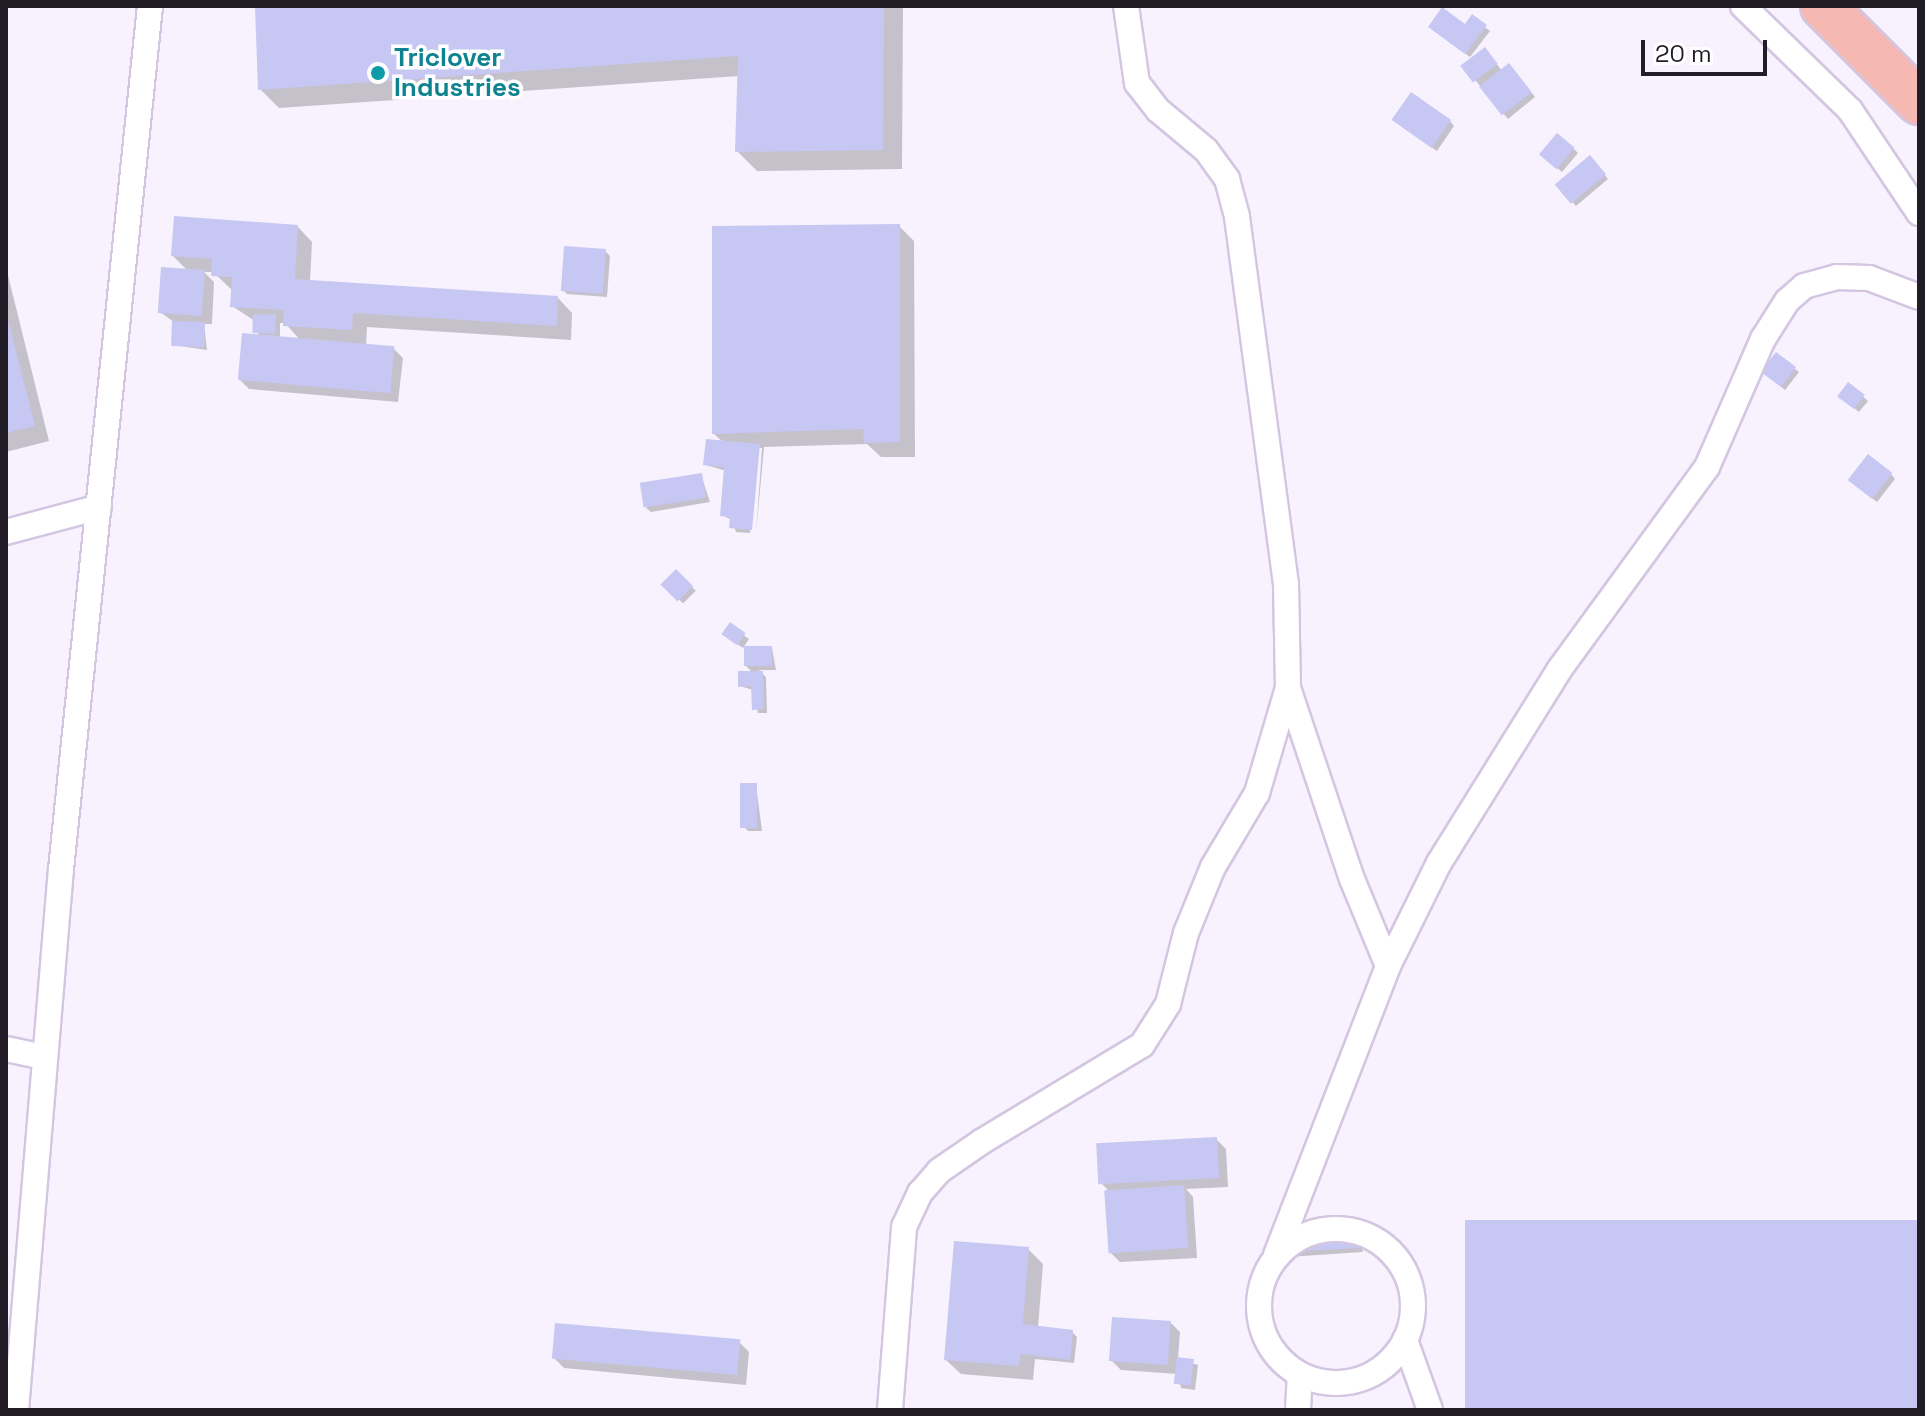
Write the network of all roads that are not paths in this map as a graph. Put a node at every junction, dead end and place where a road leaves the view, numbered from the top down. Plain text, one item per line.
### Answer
1 (150, 6) edge
2 (1126, 6) edge
3 (1743, 6) edge
4 (1823, 6) edge
5 (1919, 102) edge
6 (1919, 213) edge
7 (1919, 297) edge
8 (99, 507) junction
9 (6, 532) edge
10 (1288, 688) junction
11 (1388, 966) junction
12 (6, 1049) edge
13 (45, 1057) junction
14 (1274, 1260) junction
15 (1405, 1340) junction
16 (1300, 1375) junction
17 (16, 1410) edge
18 (890, 1410) edge
19 (1298, 1410) edge
20 (1430, 1410) edge

1 - 8 lane
2 - 10 lane
3 - 6 lane
4 - 5 highway
7 - 11 lane
8 - 9 lane
8 - 13 lane
10 - 11 lane
10 - 18 lane
11 - 14 lane
12 - 13 lane
13 - 17 lane
14 - 15 lane
14 - 16 lane
15 - 16 lane
15 - 20 lane
16 - 19 lane

